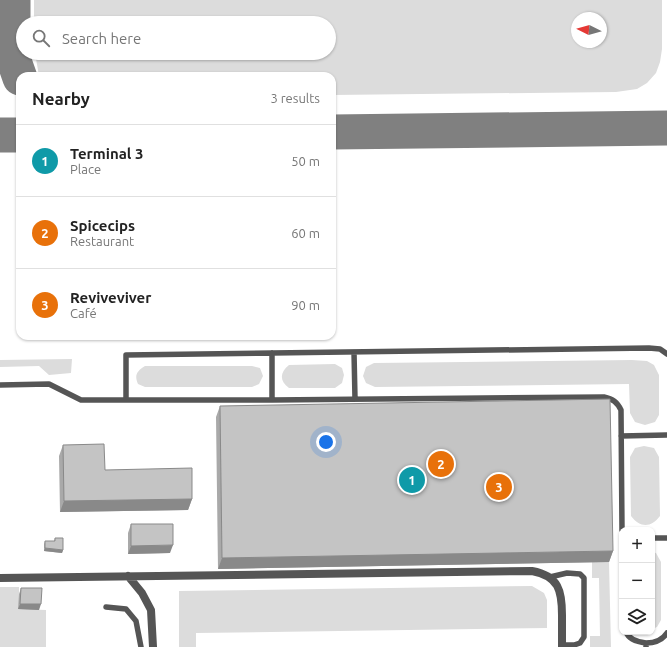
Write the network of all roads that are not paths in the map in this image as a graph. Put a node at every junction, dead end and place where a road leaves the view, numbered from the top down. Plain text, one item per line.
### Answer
1 (354, 352) junction
2 (272, 353) junction
3 (667, 354) edge
4 (0, 385) edge
5 (355, 399) junction
6 (126, 400) junction
7 (272, 400) junction
8 (667, 435) edge
9 (621, 436) junction
10 (622, 527) edge
11 (655, 538) edge
12 (667, 538) edge
13 (128, 576) junction
14 (550, 577) junction
15 (0, 578) edge
16 (106, 607) dead end
17 (667, 633) edge
18 (627, 635) edge
19 (646, 645) edge
20 (562, 646) edge
21 (141, 647) edge
22 (153, 647) edge

1 - 2 lane
1 - 3 lane
1 - 5 lane
2 - 6 lane
2 - 7 lane
4 - 6 lane
5 - 7 lane
5 - 9 lane
6 - 7 lane
8 - 9 lane
9 - 10 lane
11 - 12 lane
13 - 14 street
13 - 15 street
13 - 22 street
14 - 20 street
14 - 20 lane
16 - 21 lane
17 - 19 lane
18 - 19 lane

